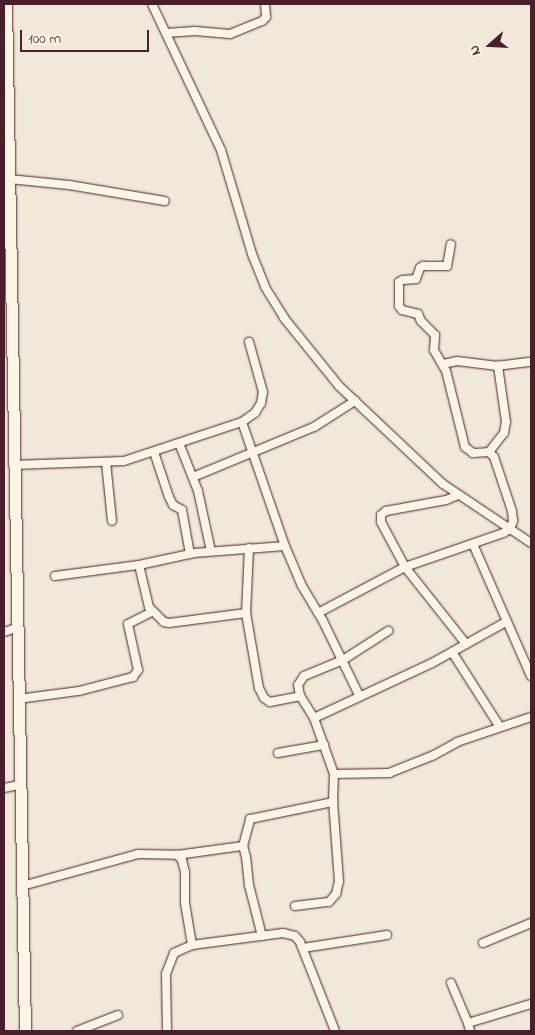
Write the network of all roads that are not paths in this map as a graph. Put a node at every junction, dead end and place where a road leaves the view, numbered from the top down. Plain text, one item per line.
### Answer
1 (6, 4) edge
2 (152, 4) edge
3 (265, 4) edge
4 (166, 33) junction
5 (6, 87) edge
6 (9, 179) junction
7 (165, 201) dead end
8 (451, 244) dead end
9 (249, 342) dead end
10 (531, 362) edge
11 (443, 364) junction
12 (498, 366) junction
13 (355, 401) junction
14 (242, 422) junction
15 (179, 443) junction
16 (154, 452) junction
17 (489, 452) junction
18 (253, 453) junction
19 (106, 462) junction
20 (13, 465) junction
21 (193, 477) junction
22 (458, 495) junction
23 (112, 521) dead end
24 (510, 528) junction
25 (531, 543) edge
26 (472, 544) junction
27 (285, 546) junction
28 (249, 548) junction
29 (211, 551) junction
30 (190, 554) junction
31 (139, 565) junction
32 (406, 567) junction
33 (55, 576) dead end
34 (152, 612) junction
35 (246, 613) junction
36 (318, 613) junction
37 (506, 622) junction
38 (16, 628) junction
39 (388, 631) dead end
40 (4, 632) edge
41 (466, 644) junction
42 (452, 652) junction
43 (343, 660) junction
44 (531, 676) edge
45 (360, 695) junction
46 (300, 696) junction
47 (18, 699) junction
48 (531, 717) edge
49 (314, 718) junction
50 (500, 727) junction
51 (324, 745) junction
52 (278, 753) dead end
53 (334, 774) junction
54 (20, 785) junction
55 (4, 788) edge
56 (333, 802) junction
57 (242, 846) junction
58 (177, 855) junction
59 (22, 886) junction
60 (295, 906) dead end
61 (531, 923) edge
62 (387, 935) dead end
63 (262, 936) junction
64 (483, 942) dead end
65 (192, 945) junction
66 (303, 948) junction
67 (451, 983) dead end
68 (531, 1004) edge
69 (118, 1015) dead end
70 (468, 1022) junction
71 (25, 1031) edge
72 (77, 1031) edge
73 (167, 1031) edge
74 (335, 1031) edge
75 (470, 1031) edge

1 - 5 main road
2 - 4 street
3 - 4 street
4 - 13 street
5 - 6 main road
6 - 7 street
6 - 20 main road
8 - 11 street
9 - 14 street
10 - 12 street
11 - 12 street
11 - 17 street
12 - 17 street
13 - 18 street
13 - 22 street
14 - 15 street
14 - 18 street
15 - 16 street
15 - 21 street
16 - 19 street
16 - 30 street
17 - 24 street
18 - 21 street
18 - 27 street
19 - 20 street
19 - 23 street
20 - 38 main road
21 - 29 street
22 - 24 street
22 - 32 street
24 - 25 street
24 - 26 street
26 - 32 street
26 - 37 street
27 - 28 street
27 - 36 street
28 - 29 street
28 - 35 street
29 - 30 street
30 - 31 street
31 - 33 street
31 - 34 street
32 - 36 street
32 - 41 street
34 - 35 street
34 - 47 street
35 - 46 street
36 - 43 street
37 - 41 street
37 - 44 street
38 - 40 street
38 - 47 main road
39 - 43 street
41 - 42 street
42 - 45 street
42 - 50 street
43 - 45 street
43 - 46 street
45 - 49 street
46 - 49 street
47 - 54 main road
48 - 50 street
49 - 51 street
50 - 53 street
51 - 52 street
51 - 53 street
53 - 56 street
54 - 55 street
54 - 59 main road
56 - 57 street
56 - 60 street
57 - 58 street
57 - 63 street
58 - 59 street
58 - 65 street
59 - 71 main road
61 - 64 street
62 - 66 street
63 - 65 street
63 - 66 street
65 - 73 street
66 - 74 street
67 - 70 street
68 - 70 street
69 - 72 street
70 - 75 street

